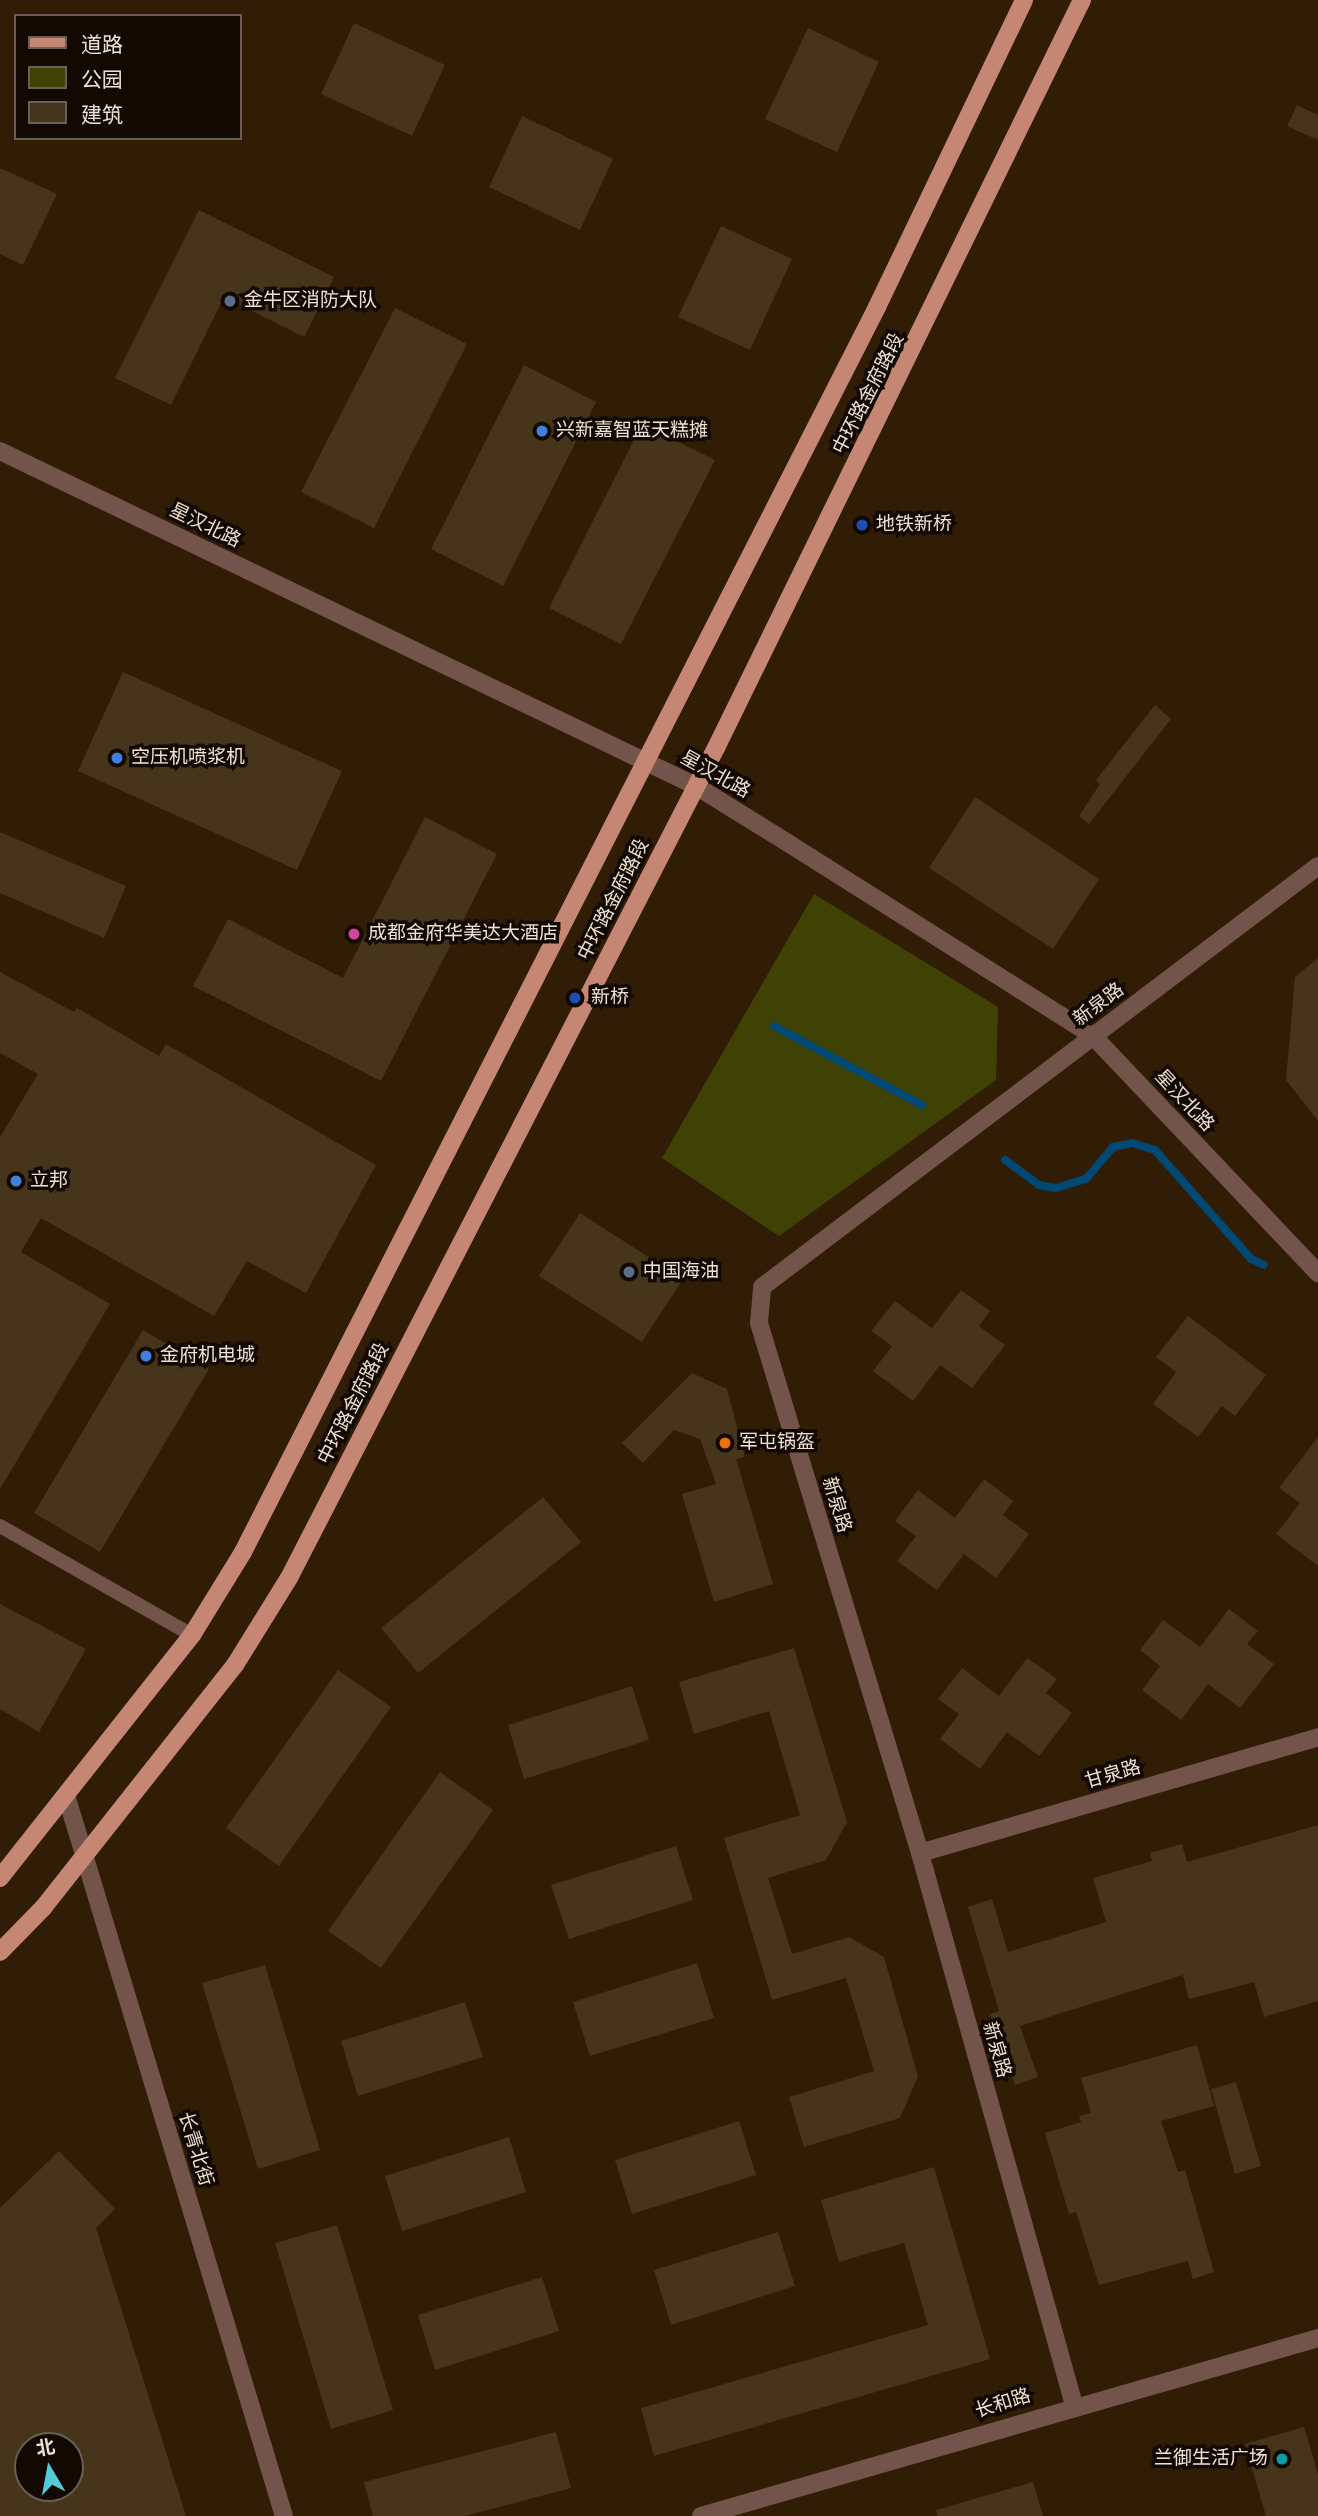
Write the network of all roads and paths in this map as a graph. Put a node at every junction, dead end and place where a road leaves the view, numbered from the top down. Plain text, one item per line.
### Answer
1 (1024, 0) edge
2 (1082, 0) edge
3 (0, 451) edge
4 (644, 762) junction
5 (696, 786) junction
6 (1318, 866) edge
7 (1093, 1036) junction
8 (1318, 1273) edge
9 (0, 1526) edge
10 (192, 1635) junction
11 (1318, 1737) edge
12 (66, 1795) junction
13 (920, 1853) junction
14 (85, 1856) junction
15 (0, 1878) edge
16 (0, 1952) edge
17 (1318, 2338) edge
18 (1074, 2405) junction
19 (284, 2516) edge
20 (701, 2516) edge

1 - 4 main road, 中环路金府路段
2 - 5 main road, 中环路金府路段
3 - 4 street, 星汉北路
4 - 5 street, 星汉北路
4 - 10 main road, 中环路金府路段
5 - 7 street, 星汉北路
5 - 14 main road, 中环路金府路段
6 - 7 street, 新泉路
7 - 8 street, 星汉北路
7 - 13 street, 新泉路
9 - 10 lane
10 - 12 main road, 中环路金府路段
11 - 13 street, 甘泉路
12 - 14 street, 长青北街
12 - 15 main road, 中环路金府路段
13 - 18 street, 新泉路
14 - 16 main road, 中环路金府路段
14 - 19 street, 长青北街
17 - 18 street, 长和路
18 - 20 street, 长和路

